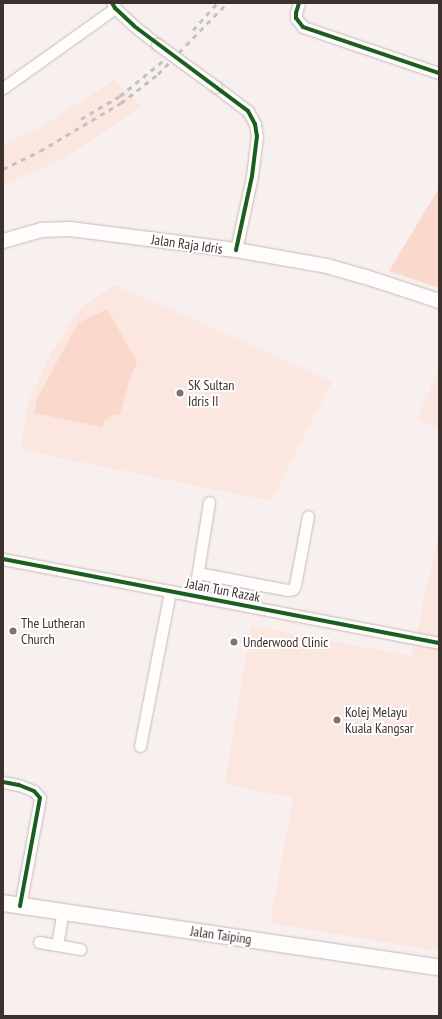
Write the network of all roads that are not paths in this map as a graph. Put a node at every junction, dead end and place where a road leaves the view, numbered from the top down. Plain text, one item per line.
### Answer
1 (299, 3) edge
2 (114, 6) edge
3 (439, 73) edge
4 (3, 88) edge
5 (3, 241) edge
6 (236, 250) junction
7 (439, 301) edge
8 (209, 502) dead end
9 (308, 516) dead end
10 (3, 559) edge
11 (198, 573) junction
12 (170, 592) junction
13 (194, 596) junction
14 (439, 643) edge
15 (140, 746) dead end
16 (3, 782) edge
17 (3, 903) edge
18 (20, 906) junction
19 (63, 912) junction
20 (39, 942) dead end
21 (57, 945) junction
22 (80, 949) dead end
23 (439, 967) edge

1 - 3 street
2 - 4 street
2 - 6 street, bridge
5 - 6 main road, Jalan Raja Idris
6 - 7 main road, Jalan Raja Idris
8 - 11 street
9 - 11 street
10 - 12 street, Jalan Tun Razak
11 - 13 street
12 - 13 street, Jalan Tun Razak
12 - 15 street
13 - 14 street, Jalan Tun Razak
16 - 18 street
17 - 18 highway, Jalan Taiping
18 - 19 highway, Jalan Taiping
19 - 21 street
19 - 23 highway, Jalan Taiping
20 - 21 street
21 - 22 street

